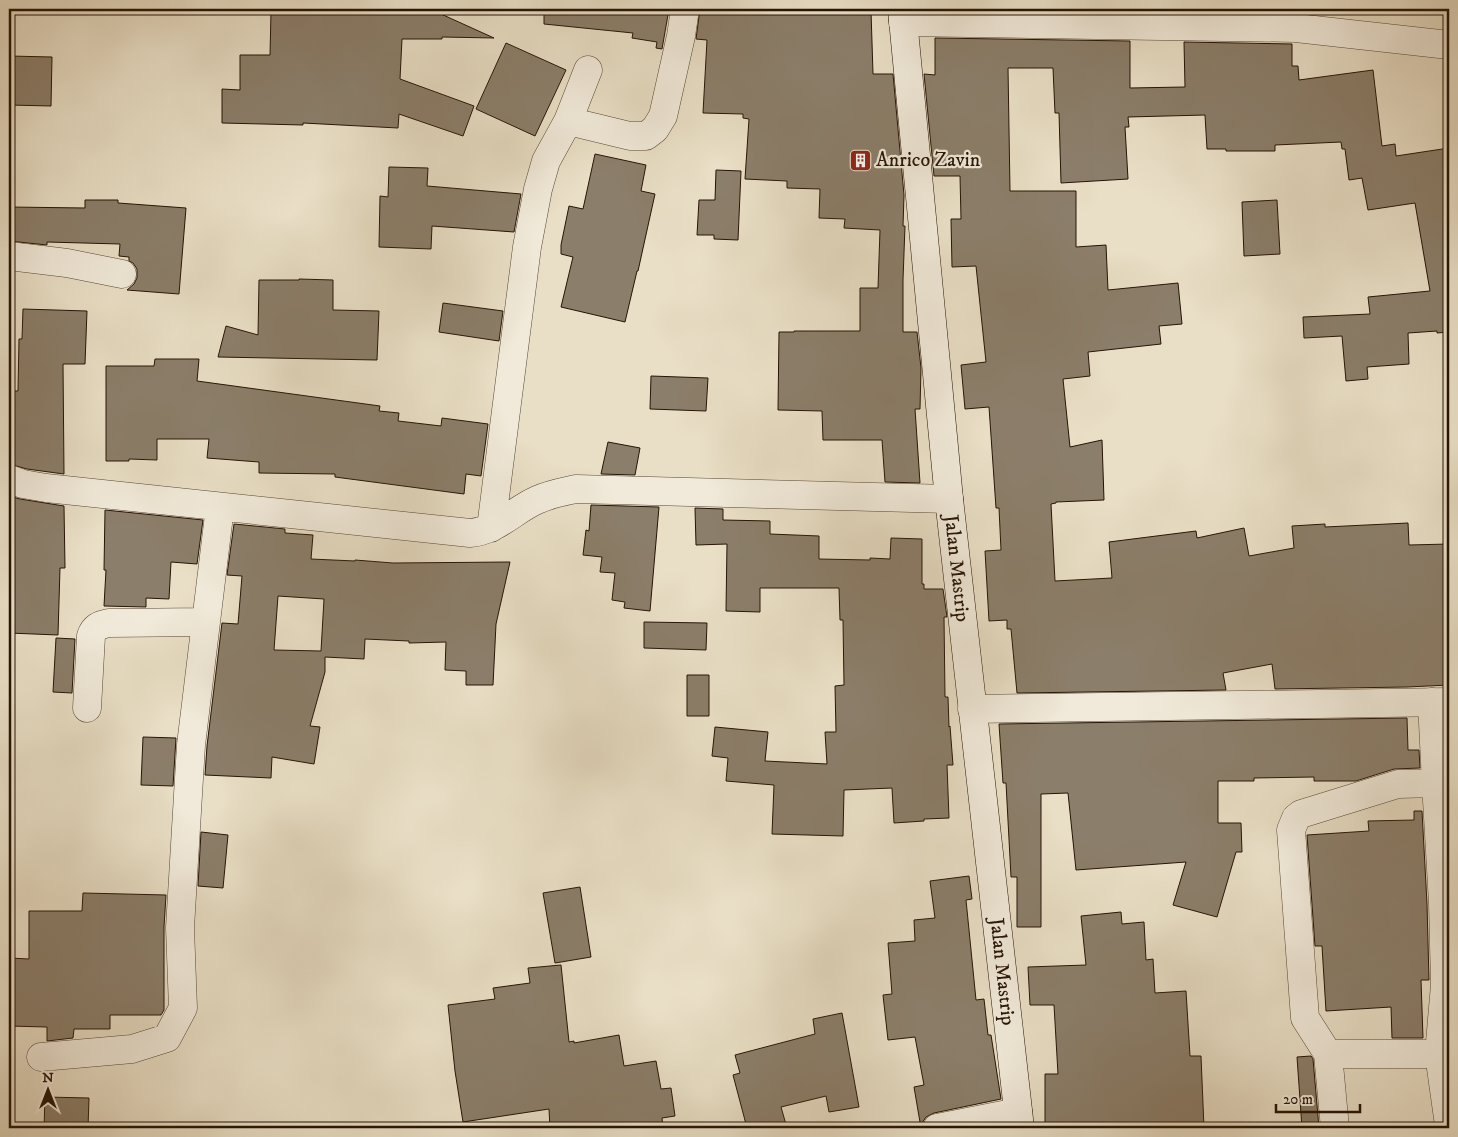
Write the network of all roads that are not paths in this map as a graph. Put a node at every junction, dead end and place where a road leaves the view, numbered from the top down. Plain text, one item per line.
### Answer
1 (685, 9) edge
2 (902, 16) edge
3 (1449, 45) edge
4 (588, 70) dead end
5 (568, 121) junction
6 (9, 256) edge
7 (122, 274) dead end
8 (9, 479) edge
9 (949, 499) junction
10 (220, 507) junction
11 (491, 528) junction
12 (205, 622) junction
13 (1441, 702) edge
14 (87, 708) dead end
15 (972, 709) junction
16 (1436, 783) junction
17 (1328, 1054) junction
18 (1439, 1054) junction
19 (41, 1057) dead end
20 (1019, 1120) edge
21 (1449, 1125) edge
22 (937, 1128) edge
23 (1335, 1128) edge

1 - 5 street
2 - 3 street
2 - 9 street, Jalan Mastrip
4 - 5 street
5 - 11 street
6 - 7 street
8 - 10 street
9 - 11 street
9 - 15 street, Jalan Mastrip
10 - 11 street
10 - 12 street
12 - 14 street
12 - 19 street
13 - 15 street
13 - 16 street
15 - 20 street, Jalan Mastrip
16 - 17 street
16 - 18 street
17 - 18 street
17 - 23 street
18 - 21 street
20 - 22 street

